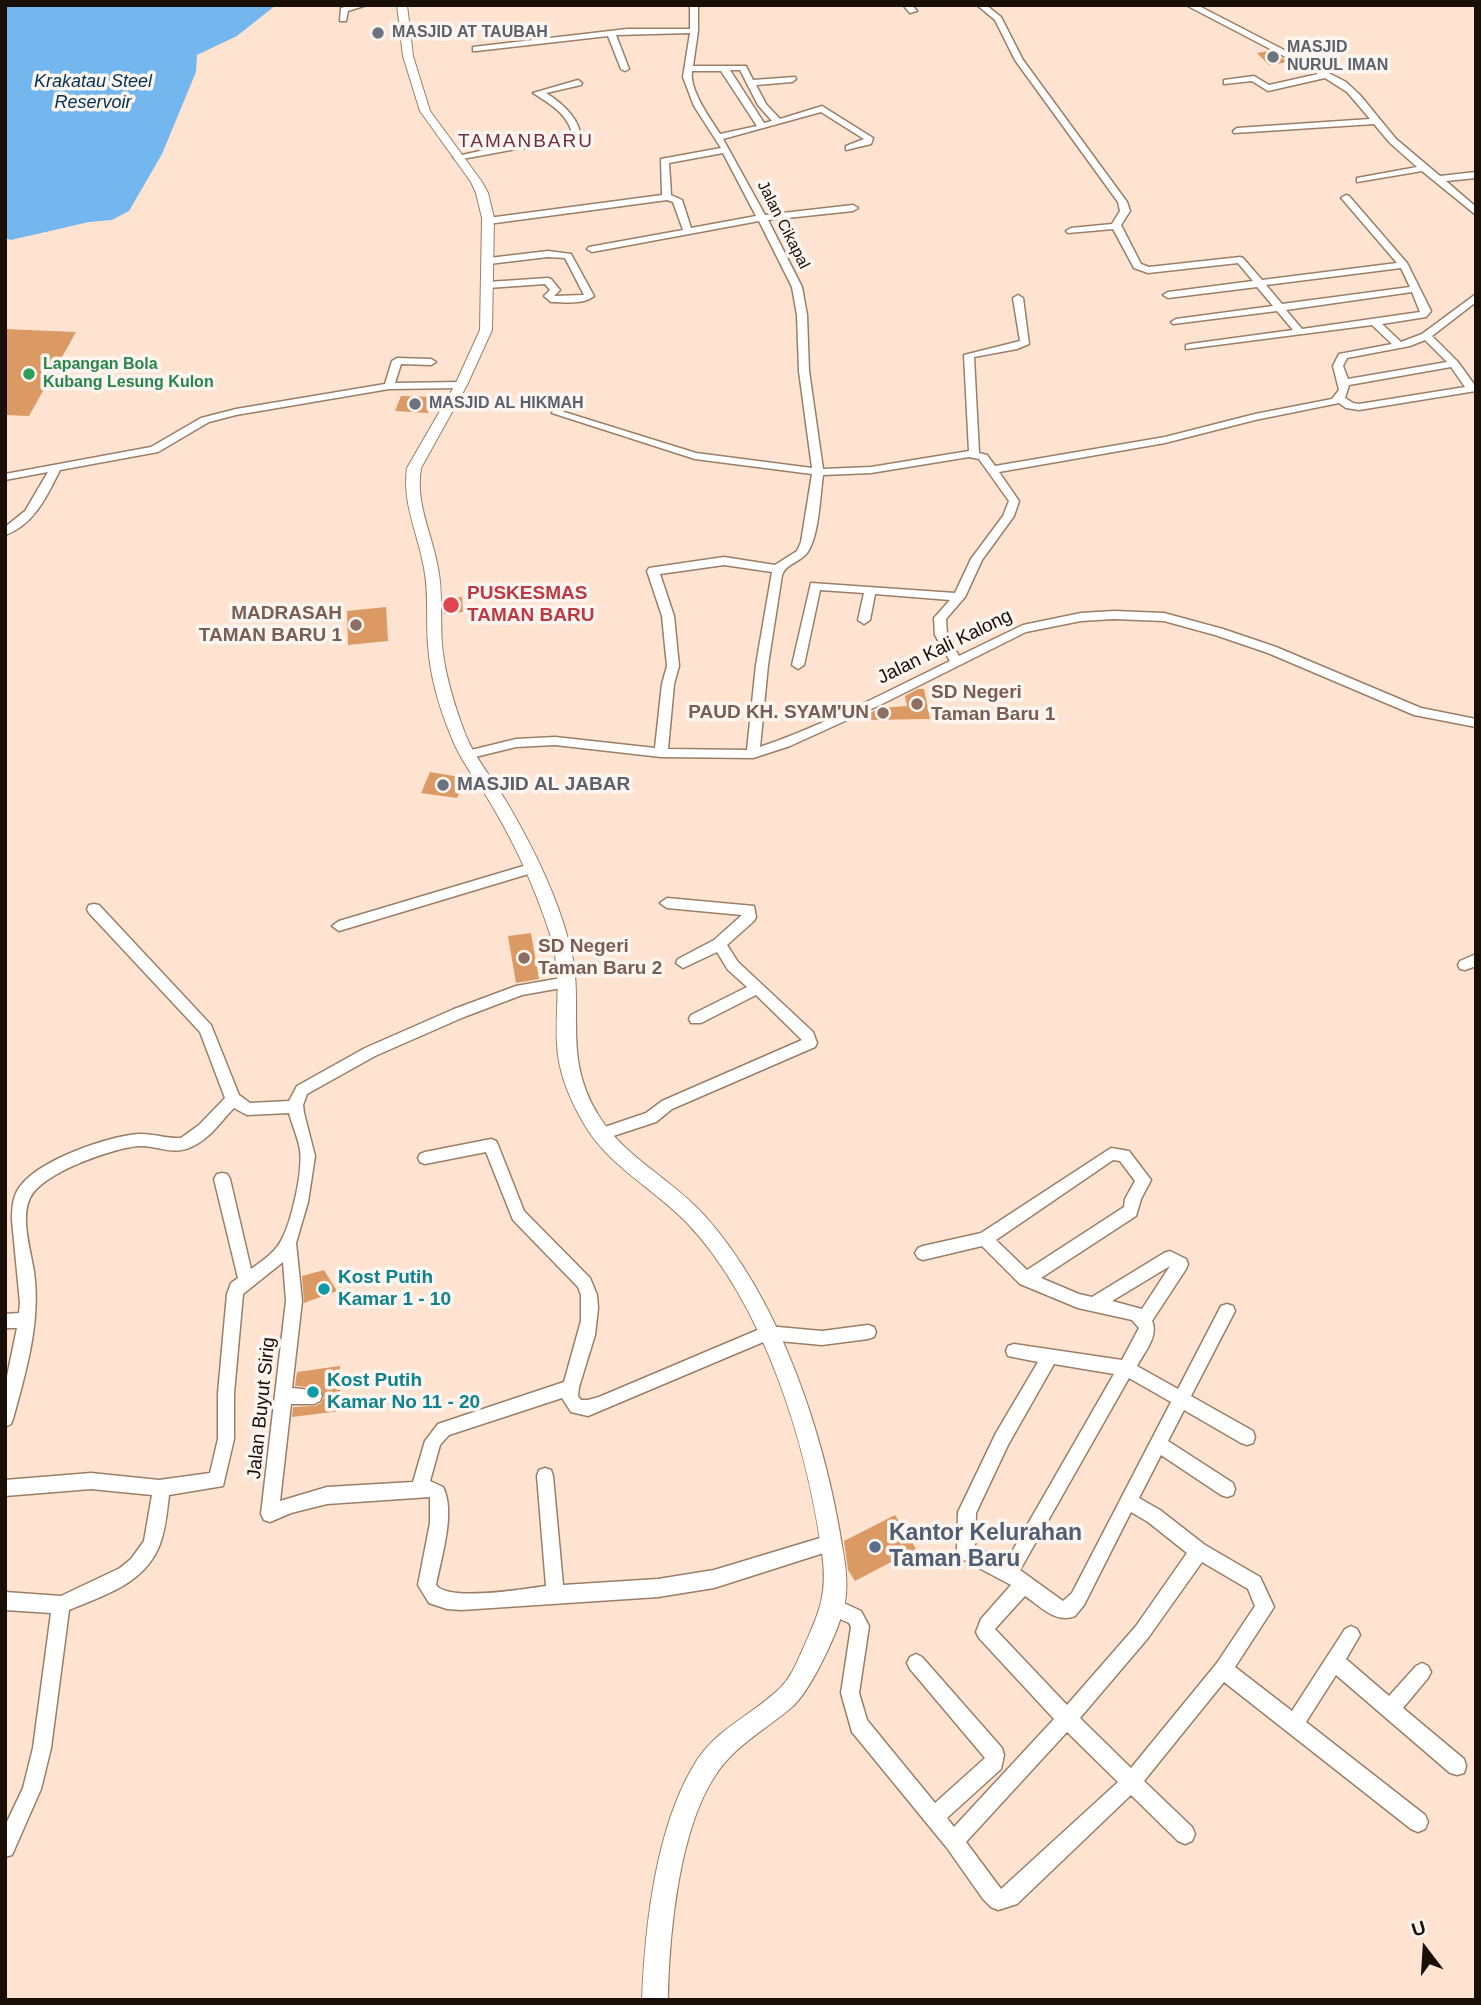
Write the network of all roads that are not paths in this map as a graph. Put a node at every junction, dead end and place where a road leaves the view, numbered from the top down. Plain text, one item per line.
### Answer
1 (363, 5) edge
2 (402, 5) edge
3 (694, 5) edge
4 (981, 5) edge
5 (1190, 5) edge
6 (343, 19) dead end
7 (694, 31) junction
8 (611, 33) junction
9 (476, 49) dead end
10 (724, 68) junction
11 (625, 69) dead end
12 (687, 69) junction
13 (1327, 75) junction
14 (792, 79) dead end
15 (1227, 82) dead end
16 (578, 83) dead end
17 (751, 83) junction
18 (1378, 121) junction
19 (778, 122) junction
20 (762, 127) junction
21 (1237, 131) dead end
22 (718, 136) junction
23 (849, 148) dead end
24 (726, 150) junction
25 (457, 157) junction
26 (1424, 168) junction
27 (1476, 175) edge
28 (1440, 179) junction
29 (1360, 180) dead end
30 (667, 197) junction
31 (1346, 198) dead end
32 (853, 208) dead end
33 (1476, 212) edge
34 (760, 218) junction
35 (488, 221) junction
36 (1116, 226) junction
37 (1071, 231) dead end
38 (688, 232) junction
39 (592, 248) dead end
40 (489, 261) junction
41 (1404, 265) junction
42 (1261, 283) junction
43 (488, 285) junction
44 (1415, 289) junction
45 (1168, 295) dead end
46 (1476, 297) edge
47 (1018, 298) dead end
48 (1280, 307) junction
49 (1374, 321) junction
50 (1176, 322) dead end
51 (1299, 331) junction
52 (1429, 333) junction
53 (1399, 345) junction
54 (1190, 348) dead end
55 (431, 362) dead end
56 (1454, 364) junction
57 (1345, 383) junction
58 (461, 385) junction
59 (389, 386) junction
60 (1340, 399) junction
61 (557, 413) dead end
62 (974, 454) junction
63 (5, 467) edge
64 (55, 470) junction
65 (993, 470) junction
66 (818, 472) junction
67 (5, 477) edge
68 (5, 532) edge
69 (778, 569) junction
70 (870, 590) junction
71 (959, 597) junction
72 (864, 621) dead end
73 (957, 663) junction
74 (798, 665) dead end
75 (1476, 723) edge
76 (661, 753) junction
77 (753, 754) junction
78 (467, 755) junction
79 (530, 869) junction
80 (667, 903) dead end
81 (94, 909) dead end
82 (339, 926) dead end
83 (719, 944) junction
84 (682, 963) dead end
85 (567, 982) junction
86 (757, 988) junction
87 (696, 1019) dead end
88 (233, 1099) junction
89 (294, 1107) junction
90 (601, 1134) junction
91 (425, 1158) dead end
92 (222, 1178) dead end
93 (985, 1239) junction
94 (289, 1244) junction
95 (923, 1253) dead end
96 (1026, 1279) junction
97 (246, 1281) junction
98 (1094, 1304) junction
99 (1227, 1311) dead end
100 (25, 1320) junction
101 (1144, 1320) junction
102 (5, 1321) edge
103 (868, 1332) dead end
104 (767, 1333) junction
105 (1014, 1351) dead end
106 (1050, 1356) junction
107 (1126, 1368) junction
108 (571, 1387) junction
109 (282, 1396) junction
110 (314, 1396) dead end
111 (1181, 1400) junction
112 (5, 1419) edge
113 (1247, 1437) dead end
114 (1158, 1444) junction
115 (545, 1476) dead end
116 (5, 1488) edge
117 (159, 1488) junction
118 (1227, 1489) dead end
119 (419, 1490) junction
120 (1128, 1501) junction
121 (830, 1543) junction
122 (1199, 1551) junction
123 (1017, 1578) junction
124 (555, 1594) junction
125 (5, 1601) edge
126 (61, 1605) junction
127 (833, 1607) junction
128 (1351, 1635) dead end
129 (1334, 1661) junction
130 (916, 1663) dead end
131 (1223, 1669) junction
132 (1422, 1672) dead end
133 (1390, 1709) junction
134 (1067, 1719) junction
135 (1294, 1724) junction
136 (1457, 1766) dead end
137 (1132, 1782) junction
138 (934, 1817) junction
139 (1418, 1822) dead end
140 (1185, 1834) dead end
141 (954, 1840) junction
142 (5, 1847) edge
143 (655, 2000) edge

1 - 6 street
2 - 25 street
3 - 7 street, Jalan Cikapal
4 - 36 street
5 - 13 street
7 - 8 street
7 - 12 street, Jalan Cikapal
8 - 9 street
8 - 11 street
10 - 12 street
10 - 17 street
10 - 20 street
12 - 22 street, Jalan Cikapal
13 - 15 street
13 - 18 street
14 - 17 street
16 - 25 street
17 - 19 street
18 - 21 street
18 - 26 street
19 - 20 street
19 - 23 street
20 - 22 street
22 - 24 street, Jalan Cikapal
24 - 30 street
24 - 34 street, Jalan Cikapal
25 - 35 street
26 - 28 street
26 - 29 street
27 - 28 street
28 - 33 street
30 - 35 street
30 - 38 street
31 - 41 street
32 - 34 street
34 - 38 street
34 - 66 street, Jalan Cikapal
35 - 40 street
36 - 37 street
36 - 42 street
38 - 39 street
40 - 43 street
40 - 43 street
41 - 42 street
41 - 44 street
42 - 45 street
42 - 48 street
43 - 58 street
44 - 48 street
44 - 49 street
46 - 52 street
47 - 62 street
48 - 50 street
48 - 51 street
49 - 51 street
49 - 53 street
51 - 54 street
52 - 53 street
52 - 56 street
53 - 57 street
55 - 59 street
56 - 57 street
56 - 60 street
57 - 60 street
58 - 59 street
58 - 78 street
59 - 64 street
60 - 65 street
61 - 66 street
62 - 65 street
62 - 66 street
63 - 64 street
64 - 67 street
64 - 68 street
65 - 71 street
66 - 69 street, Jalan Cikapal
69 - 76 street
69 - 77 street
70 - 71 street
70 - 72 street
70 - 74 street
71 - 73 street
73 - 75 street, Jalan Kali Kalong
73 - 77 street, Jalan Kali Kalong
76 - 77 street, Jalan Kali Kalong
76 - 78 street, Jalan Kali Kalong
78 - 79 street
79 - 82 street
79 - 85 street
80 - 83 street
81 - 88 street
83 - 84 street
83 - 86 street
85 - 89 street
85 - 90 street
86 - 87 street
86 - 90 street
88 - 89 street
88 - 100 street
89 - 94 street
90 - 104 street
91 - 108 street
92 - 97 street
93 - 95 street
93 - 96 street
93 - 96 street
94 - 97 street
94 - 109 street, Jalan Buyut Sirig
96 - 98 street
97 - 117 street
98 - 101 street
98 - 101 street
99 - 111 street
100 - 102 street
100 - 112 street
101 - 107 street
103 - 104 street
104 - 108 street
104 - 121 street
105 - 106 street
106 - 107 street
106 - 123 street
107 - 111 street
107 - 123 street
108 - 119 street
109 - 110 street
109 - 119 street, Jalan Buyut Sirig
111 - 113 street
111 - 114 street
114 - 118 street
114 - 120 street
115 - 124 street
116 - 117 street
117 - 126 street
119 - 124 street
120 - 122 street
120 - 123 street
121 - 124 street
121 - 127 street
122 - 131 street
122 - 134 street
123 - 134 street
125 - 126 street
126 - 142 street
127 - 138 street
127 - 143 street
128 - 129 street
129 - 133 street
129 - 135 street
130 - 138 street
131 - 135 street
131 - 137 street
132 - 133 street
133 - 136 street
134 - 137 street
134 - 141 street
135 - 139 street
137 - 140 street
137 - 141 street
138 - 141 street

